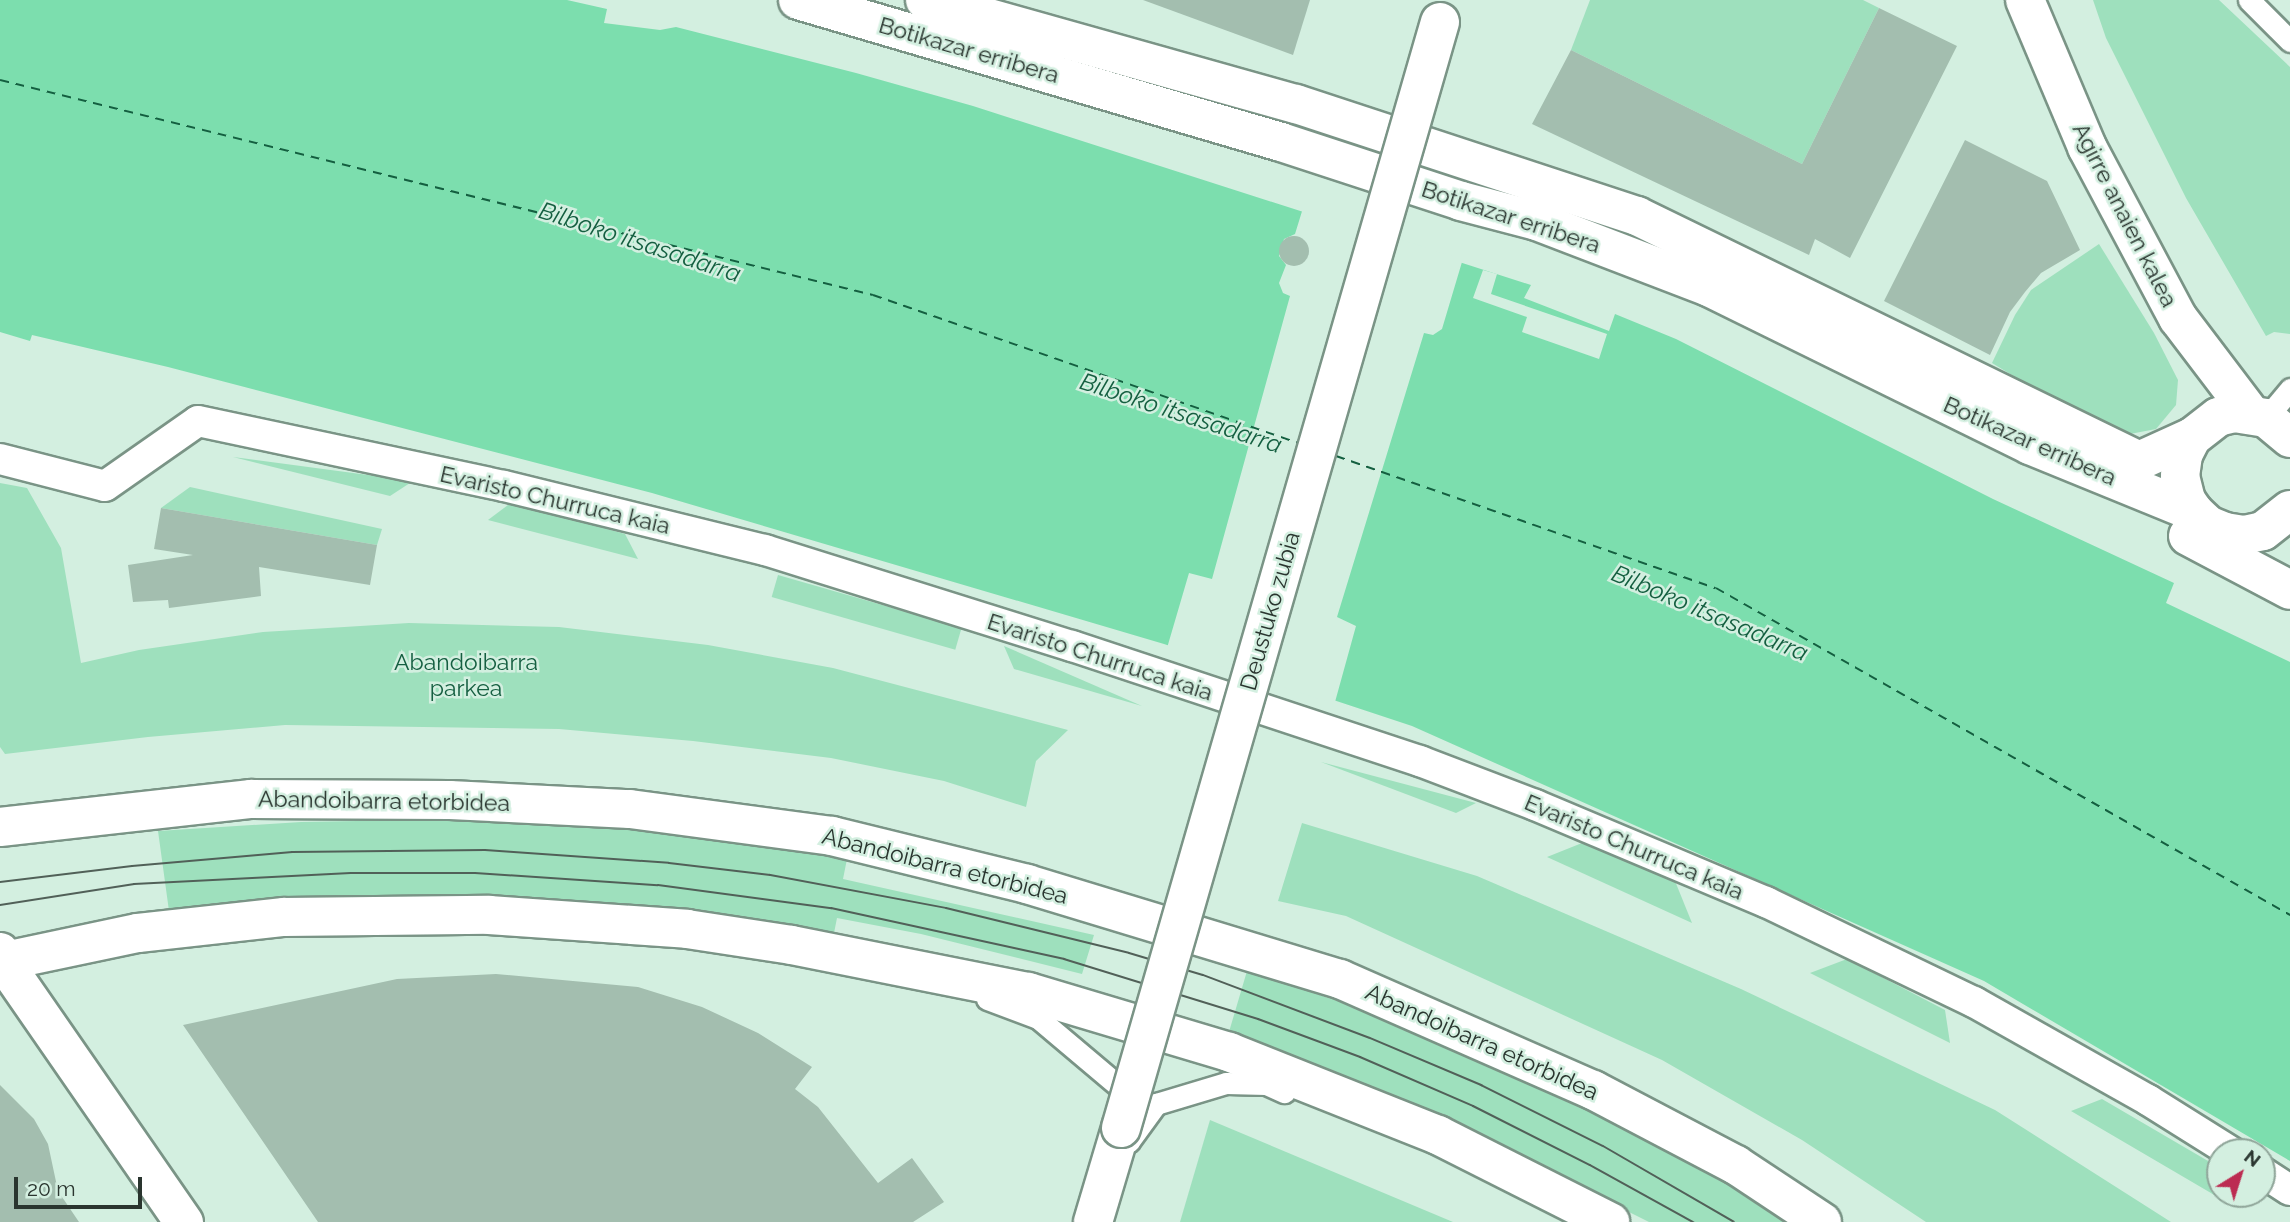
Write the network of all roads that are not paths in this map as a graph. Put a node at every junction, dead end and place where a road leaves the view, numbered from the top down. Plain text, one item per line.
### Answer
1 (925, 0) edge
2 (2025, 0) edge
3 (2249, 0) edge
4 (814, 3) edge
5 (1444, 11) edge
6 (2290, 41) edge
7 (2290, 388) edge
8 (2269, 423) edge
9 (2192, 437) junction
10 (2054, 456) junction
11 (0, 459) edge
12 (2290, 510) edge
13 (2194, 512) junction
14 (2290, 590) edge
15 (0, 827) edge
16 (881, 831) dead end
17 (1056, 892) junction
18 (1, 959) edge
19 (879, 961) junction
20 (2209, 1138) edge
21 (1550, 1189) junction
22 (184, 1222) edge
23 (1093, 1222) edge
24 (1610, 1222) edge
25 (1822, 1222) edge

1 - 9 street, Botikazar erribera
2 - 8 street, Agirre anaien kalea
3 - 6 lane
4 - 10 street, Botikazar erribera
5 - 23 street, Deustuko zubia, bridge
7 - 8 lane
8 - 9 street
9 - 13 street
10 - 13 street, Botikazar erribera
10 - 14 street
11 - 20 street, Evaristo Churruca kaia
12 - 13 street, Botikazar erribera
15 - 17 street, Abandoibarra etorbidea
16 - 17 lane
17 - 25 street, Abandoibarra etorbidea
18 - 19 street
18 - 22 street
19 - 21 street
19 - 21 lane
21 - 24 street

